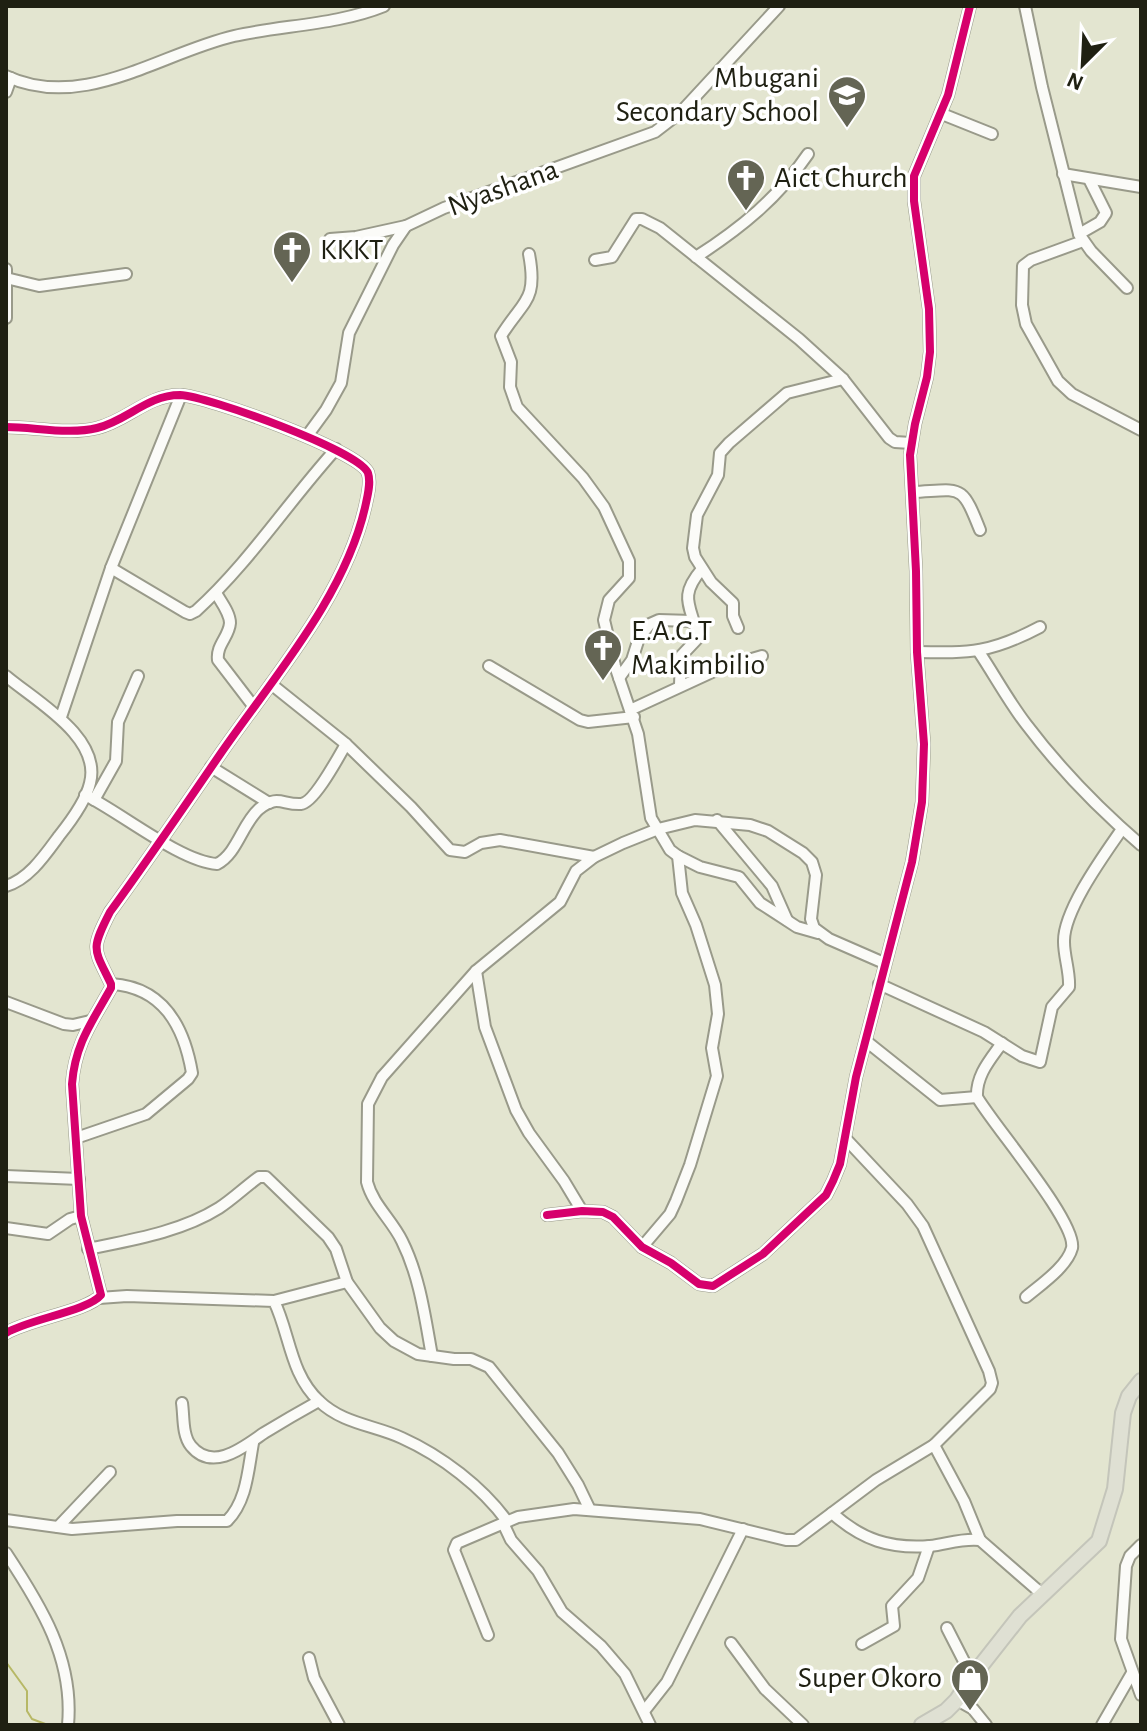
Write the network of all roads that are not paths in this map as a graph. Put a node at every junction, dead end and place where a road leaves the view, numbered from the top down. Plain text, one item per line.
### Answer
1 (384, 6) edge
2 (778, 6) edge
3 (970, 6) edge
4 (1025, 6) edge
5 (8, 77) edge
6 (6, 92) edge
7 (942, 114) junction
8 (992, 134) dead end
9 (808, 154) dead end
10 (1063, 174) junction
11 (1089, 179) junction
12 (1141, 187) edge
13 (406, 226) junction
14 (1081, 237) junction
15 (330, 239) dead end
16 (529, 254) dead end
17 (696, 257) junction
18 (595, 260) dead end
19 (126, 274) dead end
20 (7, 275) edge
21 (1127, 288) dead end
22 (6, 318) edge
23 (843, 379) junction
24 (181, 395) junction
25 (6, 427) edge
26 (1141, 430) edge
27 (307, 436) junction
28 (911, 443) junction
29 (336, 449) junction
30 (912, 492) junction
31 (980, 530) dead end
32 (111, 568) junction
33 (702, 569) junction
34 (216, 593) junction
35 (692, 621) junction
36 (1040, 627) dead end
37 (738, 628) dead end
38 (917, 652) junction
39 (979, 652) junction
40 (762, 656) dead end
41 (489, 666) dead end
42 (6, 676) edge
43 (138, 676) dead end
44 (619, 678) junction
45 (271, 684) junction
46 (680, 685) junction
47 (254, 707) junction
48 (632, 714) junction
49 (61, 717) junction
50 (346, 744) junction
51 (211, 767) junction
52 (90, 798) junction
53 (269, 803) junction
54 (717, 820) junction
55 (658, 829) junction
56 (1122, 829) junction
57 (162, 841) junction
58 (1141, 845) edge
59 (559, 851) junction
60 (678, 856) junction
61 (594, 857) junction
62 (576, 871) junction
63 (6, 886) edge
64 (788, 921) junction
65 (820, 934) junction
66 (884, 963) junction
67 (476, 971) junction
68 (111, 984) junction
69 (879, 984) junction
70 (6, 1002) edge
71 (90, 1021) junction
72 (866, 1041) junction
73 (1002, 1043) junction
74 (977, 1097) junction
75 (76, 1138) junction
76 (846, 1139) junction
77 (6, 1176) edge
78 (79, 1179) junction
79 (582, 1211) junction
80 (547, 1215) dead end
81 (81, 1216) junction
82 (6, 1228) edge
83 (642, 1247) junction
84 (88, 1249) junction
85 (347, 1282) junction
86 (1026, 1297) dead end
87 (99, 1298) junction
88 (274, 1301) junction
89 (6, 1333) edge
90 (432, 1356) junction
91 (1141, 1381) edge
92 (319, 1401) junction
93 (182, 1403) dead end
94 (253, 1443) junction
95 (934, 1445) junction
96 (110, 1472) dead end
97 (590, 1510) junction
98 (832, 1513) junction
99 (6, 1520) edge
100 (505, 1522) junction
101 (58, 1527) junction
102 (743, 1529) junction
103 (980, 1540) junction
104 (1141, 1545) edge
105 (929, 1546) junction
106 (6, 1553) edge
107 (1042, 1594) junction
108 (947, 1628) dead end
109 (488, 1635) dead end
110 (731, 1643) dead end
111 (862, 1644) dead end
112 (309, 1658) dead end
113 (1132, 1673) junction
114 (972, 1677) junction
115 (1141, 1695) edge
116 (957, 1700) junction
117 (645, 1710) junction
118 (68, 1725) edge
119 (339, 1725) edge
120 (650, 1725) edge
121 (803, 1725) edge
122 (922, 1725) edge
123 (986, 1725) edge
124 (1102, 1725) edge

1 - 5 street
2 - 13 street, Nyashana
3 - 7 street
4 - 10 street
5 - 6 street
7 - 8 street
7 - 28 street
9 - 17 street
10 - 11 street
10 - 14 street
11 - 12 street
11 - 14 street
13 - 15 street, Nyashana
13 - 27 street
14 - 21 street
14 - 26 street
16 - 44 street
17 - 18 street
17 - 23 street
19 - 20 street
20 - 22 street
23 - 28 street
23 - 33 street
24 - 25 street
24 - 27 street
24 - 32 street
27 - 29 street
28 - 30 street
29 - 34 street
29 - 45 street
30 - 31 street
30 - 38 street
32 - 34 street
32 - 49 street
33 - 35 street
33 - 37 street
34 - 47 street
35 - 44 street
35 - 46 street
36 - 39 street
38 - 39 street
38 - 66 street
39 - 56 street
40 - 46 street
41 - 48 street
42 - 49 street
43 - 52 street
44 - 48 street
45 - 47 street
45 - 50 street
46 - 48 street
47 - 51 street
48 - 55 street
49 - 52 street
50 - 53 street
50 - 59 street
51 - 53 street
51 - 57 street
52 - 57 street
52 - 63 street
53 - 57 street
54 - 55 street
54 - 64 street
54 - 65 street
55 - 60 street
55 - 61 street
56 - 58 street
56 - 73 street
57 - 68 street
59 - 61 street
59 - 62 street
60 - 64 street
60 - 83 street
61 - 62 street
62 - 67 street
64 - 65 street
65 - 66 street
66 - 69 street
67 - 79 street
67 - 90 street
68 - 71 street
68 - 75 street
69 - 72 street
69 - 73 street
70 - 71 street
71 - 75 street
72 - 74 street
72 - 76 street
73 - 74 street
74 - 86 street
75 - 78 street
76 - 83 street
76 - 95 street
77 - 78 street
78 - 81 street
79 - 80 street
79 - 83 street
81 - 82 street
81 - 84 street
84 - 85 street
84 - 87 street
85 - 88 street
85 - 90 street
87 - 88 street
87 - 89 street
88 - 92 street
90 - 97 street
91 - 107 main road
92 - 94 street
92 - 100 street
93 - 94 street
94 - 101 street
95 - 98 street
95 - 103 street
96 - 101 street
97 - 100 street
97 - 102 street
98 - 102 street
98 - 105 street
99 - 101 street
100 - 109 street
100 - 117 street
102 - 117 street
103 - 105 street
103 - 107 street
104 - 113 street
105 - 111 street
106 - 118 street
107 - 114 main road
108 - 114 street
110 - 121 street
112 - 119 street
113 - 115 street
113 - 124 street
114 - 116 main road
116 - 122 main road
116 - 123 street
117 - 120 street

